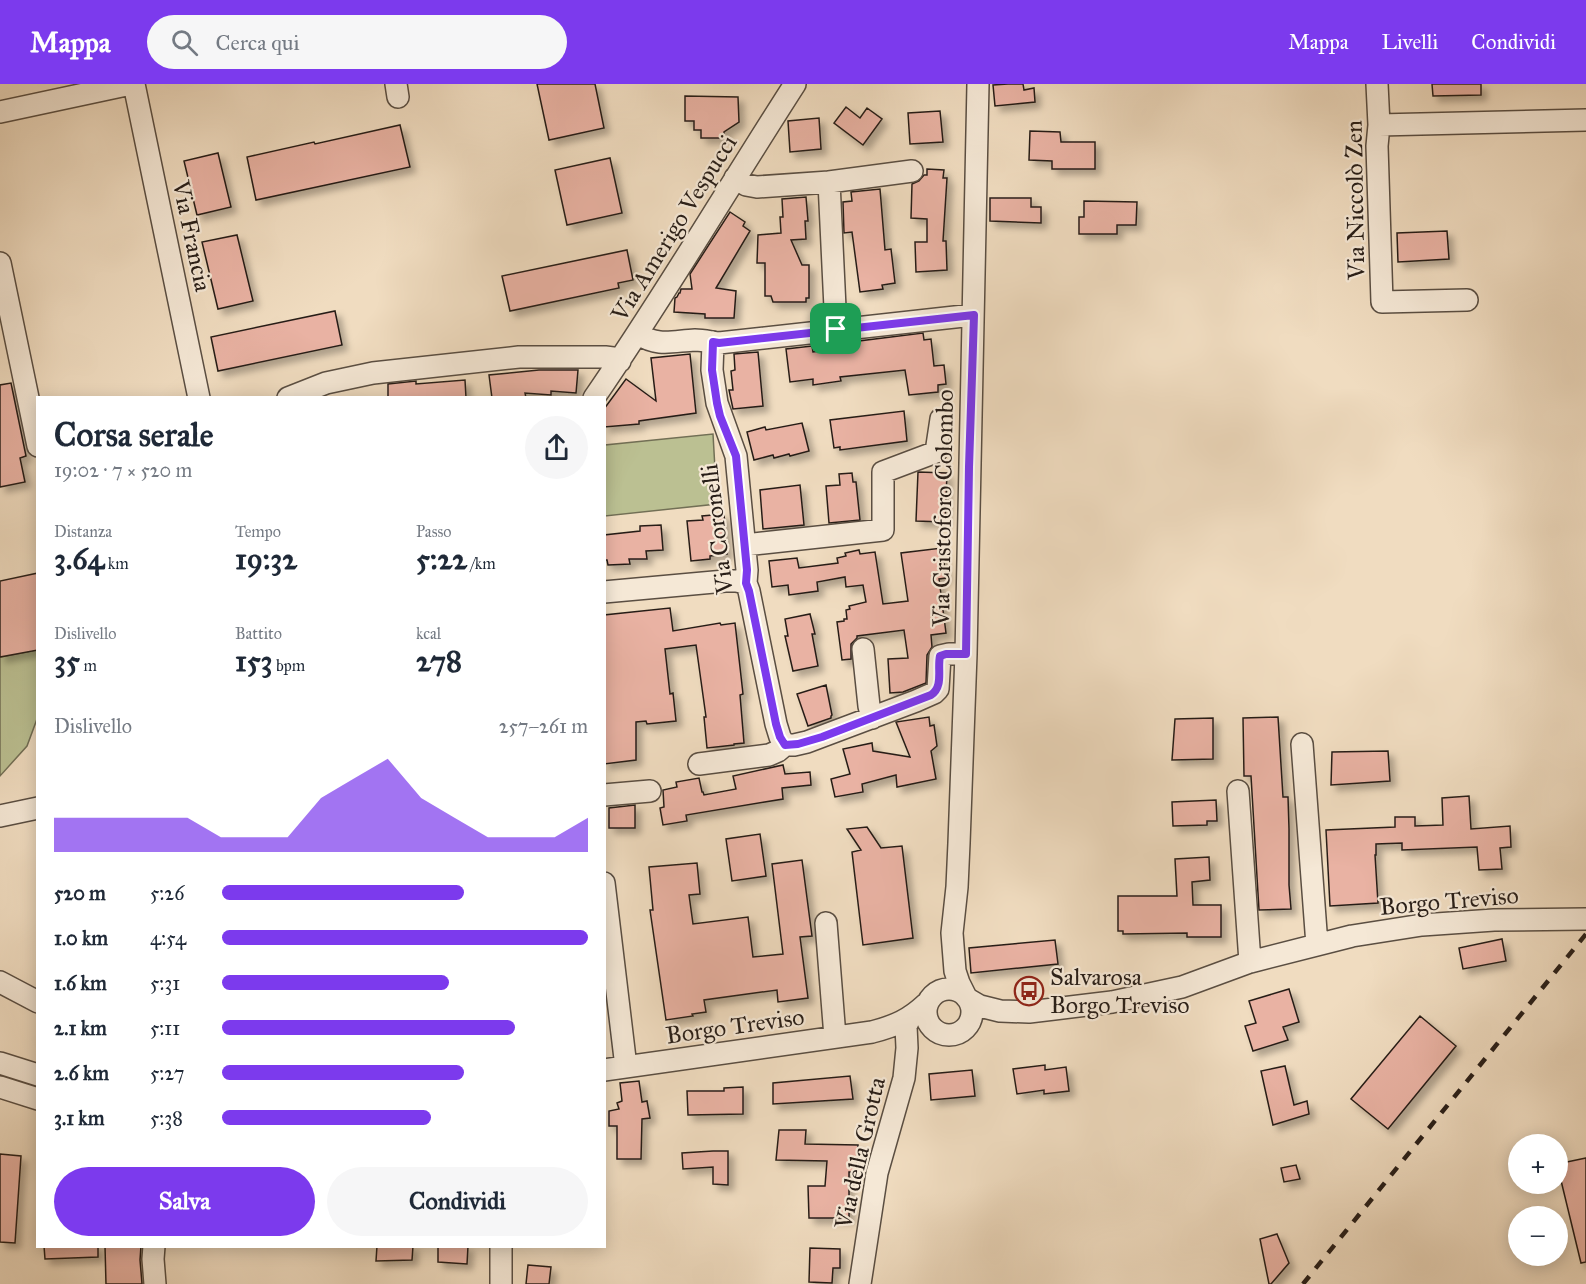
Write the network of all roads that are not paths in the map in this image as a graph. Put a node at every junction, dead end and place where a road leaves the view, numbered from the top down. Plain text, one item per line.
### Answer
1 (133, 84) edge
2 (795, 84) edge
3 (978, 84) edge
4 (1377, 84) edge
5 (0, 112) edge
6 (1586, 120) edge
7 (1379, 125) junction
8 (912, 171) dead end
9 (735, 178) junction
10 (829, 182) junction
11 (0, 263) edge
12 (1467, 300) dead end
13 (974, 315) junction
14 (836, 329) junction
15 (638, 334) junction
16 (713, 342) junction
17 (620, 361) junction
18 (327, 390) edge
19 (199, 396) edge
20 (298, 396) edge
21 (595, 396) edge
22 (941, 419) dead end
23 (36, 436) edge
24 (745, 545) junction
25 (746, 583) junction
26 (606, 592) edge
27 (863, 649) dead end
28 (966, 654) junction
29 (872, 718) junction
30 (1302, 744) dead end
31 (785, 745) junction
32 (699, 764) dead end
33 (650, 791) dead end
34 (1238, 791) dead end
35 (606, 795) edge
36 (36, 808) edge
37 (0, 816) edge
38 (606, 897) edge
39 (1586, 919) edge
40 (826, 923) dead end
41 (952, 933) junction
42 (1317, 945) junction
43 (1250, 962) junction
44 (0, 982) edge
45 (967, 998) junction
46 (36, 1001) edge
47 (928, 1001) junction
48 (1029, 1012) junction
49 (908, 1025) junction
50 (951, 1034) junction
51 (835, 1037) junction
52 (0, 1063) edge
53 (626, 1067) junction
54 (606, 1070) edge
55 (36, 1074) edge
56 (0, 1087) edge
57 (36, 1098) edge
58 (154, 1248) edge
59 (501, 1248) edge
60 (155, 1284) edge
61 (501, 1284) edge
62 (860, 1284) edge

1 - 5 street, Via Francia
1 - 19 street, Via Francia
2 - 9 street, Via Amerigo Vespucci
3 - 13 street, Via Cristoforo Colombo
4 - 7 street, Via Niccolò Zen
6 - 7 street
7 - 12 street, Via Niccolò Zen
8 - 10 street
9 - 10 street
9 - 15 street, Via Amerigo Vespucci
10 - 14 street
11 - 23 street
13 - 14 street
13 - 28 street, Via Cristoforo Colombo
14 - 16 street
15 - 16 street
15 - 17 street, Via Amerigo Vespucci
16 - 24 street, Via Coronelli
17 - 18 street
17 - 21 street, Via Amerigo Vespucci
18 - 20 street
22 - 24 street
24 - 25 street, Via Coronelli
25 - 26 street
25 - 31 street, Via Coronelli
27 - 29 street
28 - 29 street
28 - 41 street, Via Cristoforo Colombo
29 - 31 street
30 - 42 street
31 - 32 street
33 - 35 street
34 - 43 street
36 - 37 street
38 - 53 street
39 - 42 street, Borgo Treviso
40 - 51 street
41 - 45 street, Via Cristoforo Colombo
41 - 47 street, Via Cristoforo Colombo
42 - 43 street, Borgo Treviso
43 - 48 street, Borgo Treviso
44 - 46 street
45 - 47 street
45 - 48 street, Borgo Treviso
45 - 50 street
47 - 49 street
47 - 50 street
48 - 50 street, Borgo Treviso
49 - 50 street, Borgo Treviso
49 - 51 street, Borgo Treviso
49 - 62 street, Via della Grotta
51 - 53 street, Borgo Treviso
52 - 55 street
53 - 54 street, Borgo Treviso
56 - 57 street
58 - 60 street
59 - 61 street

